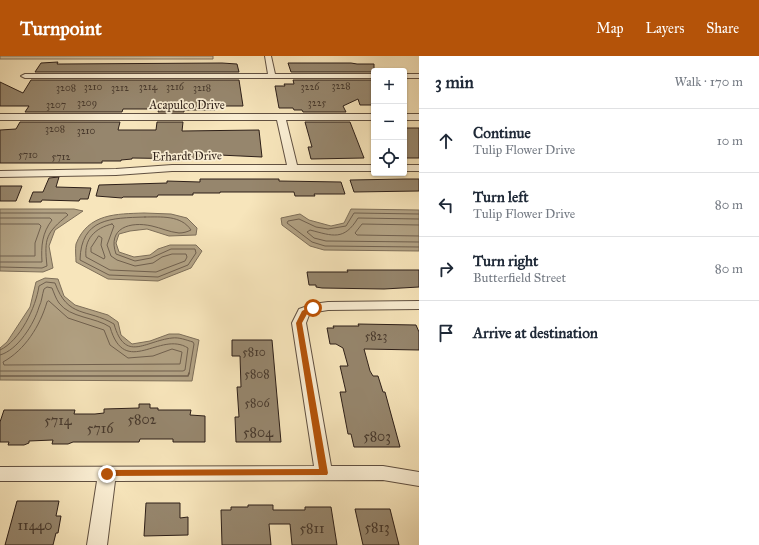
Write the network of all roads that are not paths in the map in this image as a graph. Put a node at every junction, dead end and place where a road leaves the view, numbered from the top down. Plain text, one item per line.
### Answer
1 (268, 56) edge
2 (25, 76) dead end
3 (272, 76) junction
4 (371, 76) edge
5 (407, 76) edge
6 (418, 77) edge
7 (0, 117) edge
8 (282, 117) junction
9 (371, 117) edge
10 (407, 117) edge
11 (419, 117) edge
12 (371, 168) edge
13 (407, 168) edge
14 (419, 168) edge
15 (293, 169) junction
16 (0, 174) edge
17 (419, 305) edge
18 (324, 473) junction
19 (0, 474) edge
20 (107, 474) junction
21 (419, 479) edge
22 (97, 545) edge

1 - 3 street
2 - 3 street
3 - 4 street
5 - 6 street
7 - 8 street, Acapulco Drive
8 - 9 street, Acapulco Drive
8 - 15 street
10 - 11 street
12 - 15 street, Erhardt Drive
13 - 14 street
15 - 16 street, Erhardt Drive
17 - 18 street
18 - 20 street
18 - 21 street
19 - 20 street
20 - 22 street

